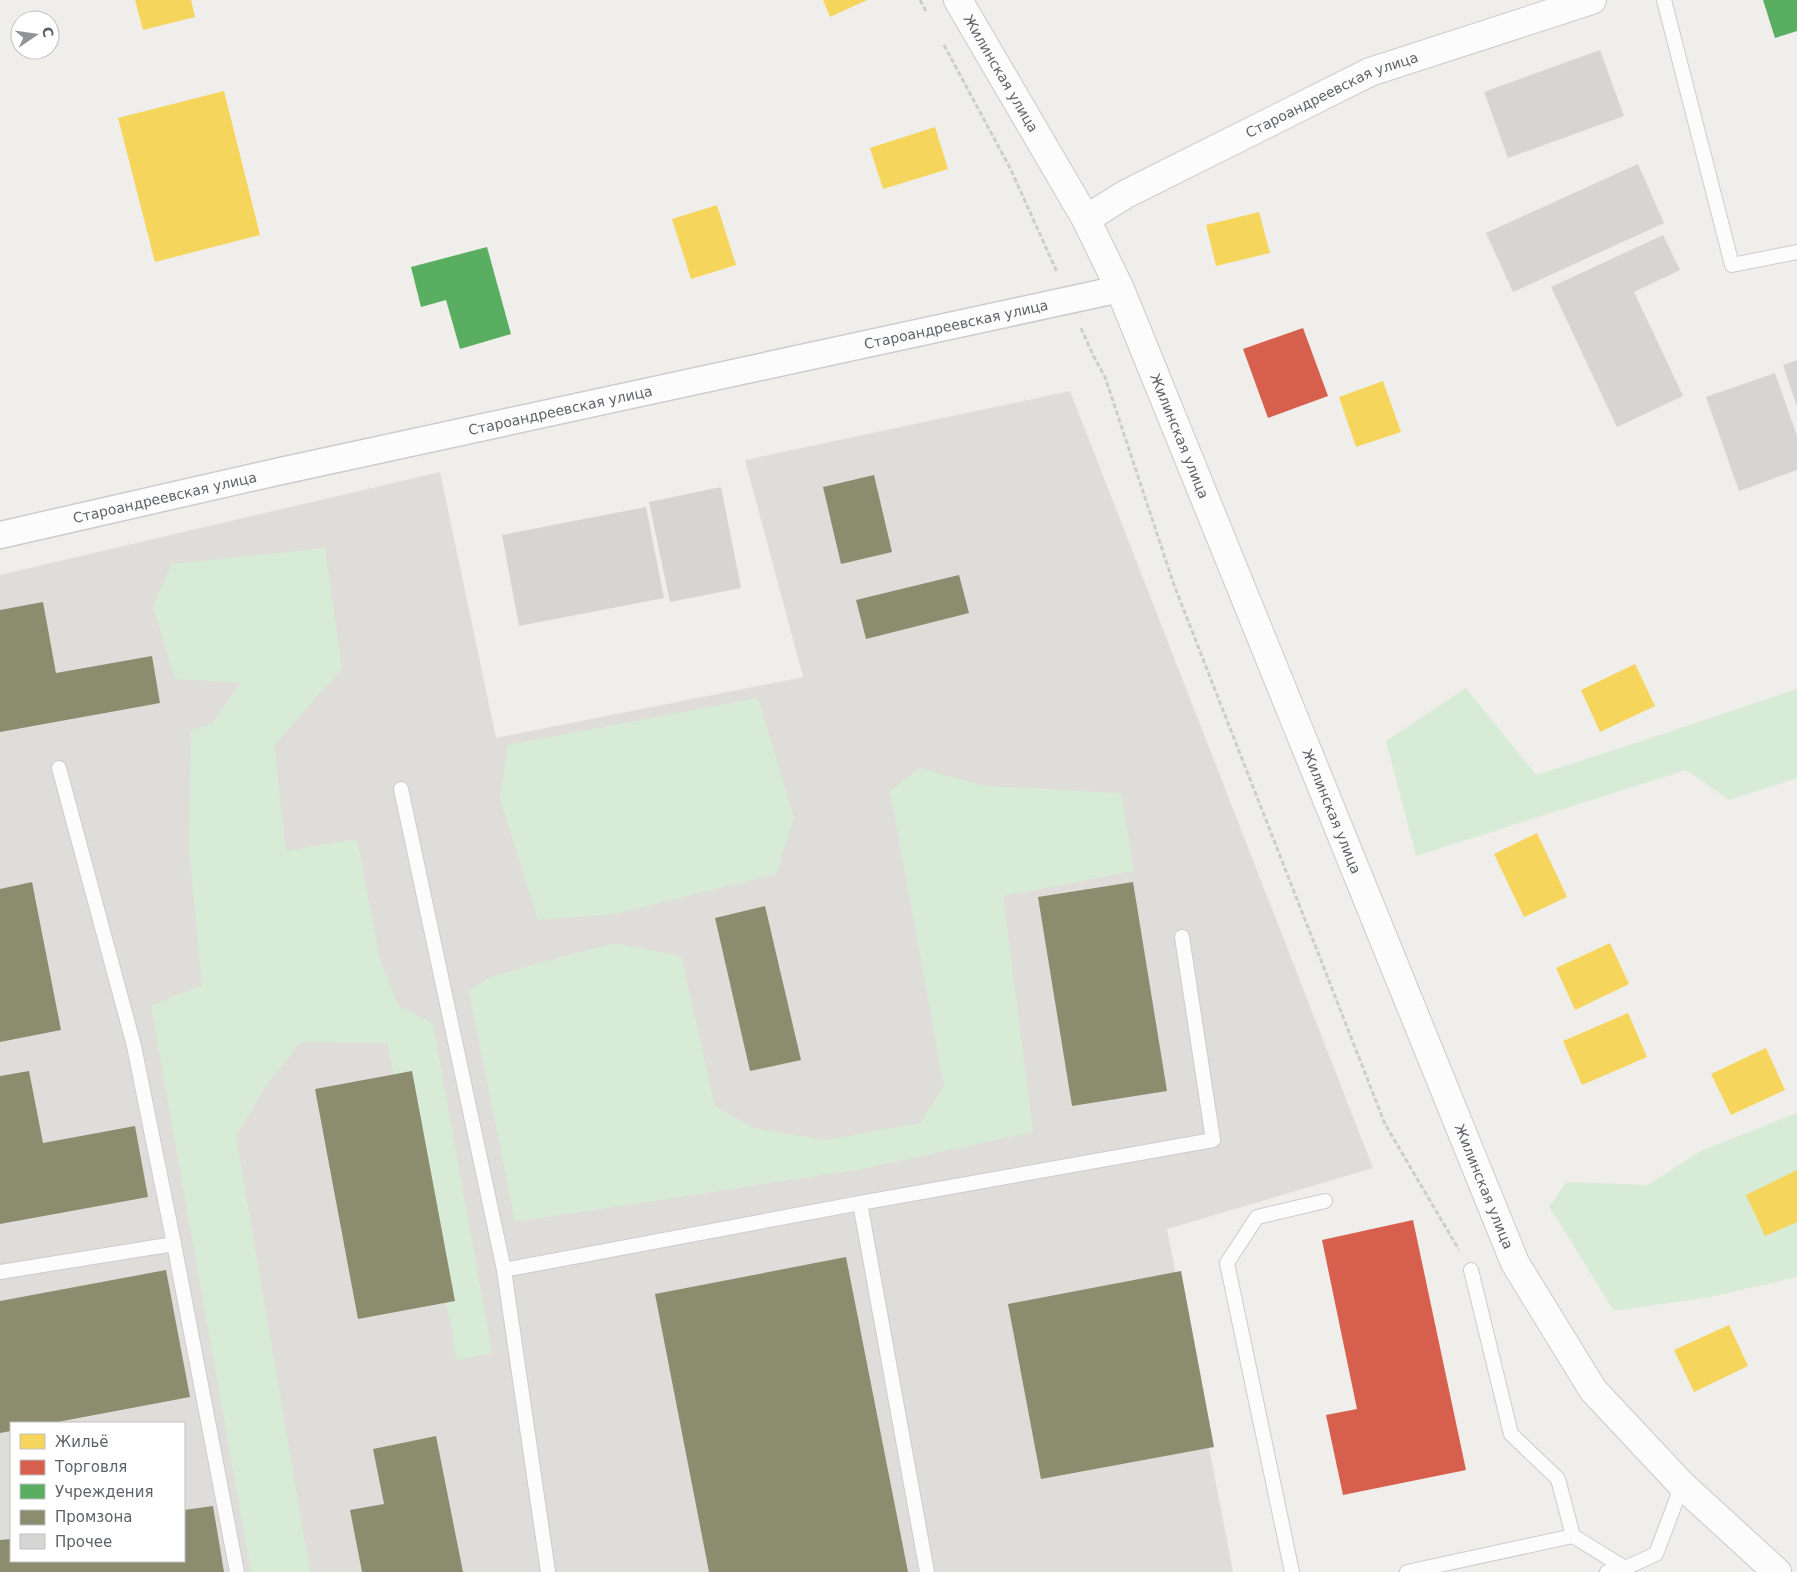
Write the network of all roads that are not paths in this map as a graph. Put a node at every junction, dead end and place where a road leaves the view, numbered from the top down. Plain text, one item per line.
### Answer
1 (958, 0) edge
2 (1592, 0) edge
3 (1664, 0) edge
4 (1086, 219) junction
5 (1797, 252) edge
6 (1120, 289) junction
7 (0, 534) edge
8 (59, 768) dead end
9 (401, 789) dead end
10 (1182, 937) dead end
11 (1325, 1201) dead end
12 (860, 1203) junction
13 (174, 1244) junction
14 (504, 1270) junction
15 (1471, 1270) road end
16 (0, 1272) edge
17 (1682, 1485) junction
18 (1573, 1536) junction
19 (1625, 1568) junction
20 (236, 1572) edge
21 (548, 1572) edge
22 (927, 1572) edge
23 (1292, 1572) edge
24 (1407, 1572) edge
25 (1607, 1572) edge
26 (1778, 1572) edge

1 - 4 main road, Жилинская улица
2 - 4 main road, Староандреевская улица
3 - 5 lane
4 - 6 main road, Жилинская улица
6 - 7 street, Староандреевская улица
6 - 17 main road, Жилинская улица
8 - 13 lane
9 - 14 lane
10 - 12 lane
11 - 23 lane
12 - 14 lane
12 - 22 lane
13 - 16 lane
13 - 20 lane
14 - 21 lane
15 - 18 lane
17 - 19 lane
17 - 26 main road, Жилинская улица
18 - 19 lane
18 - 24 lane
19 - 25 lane

